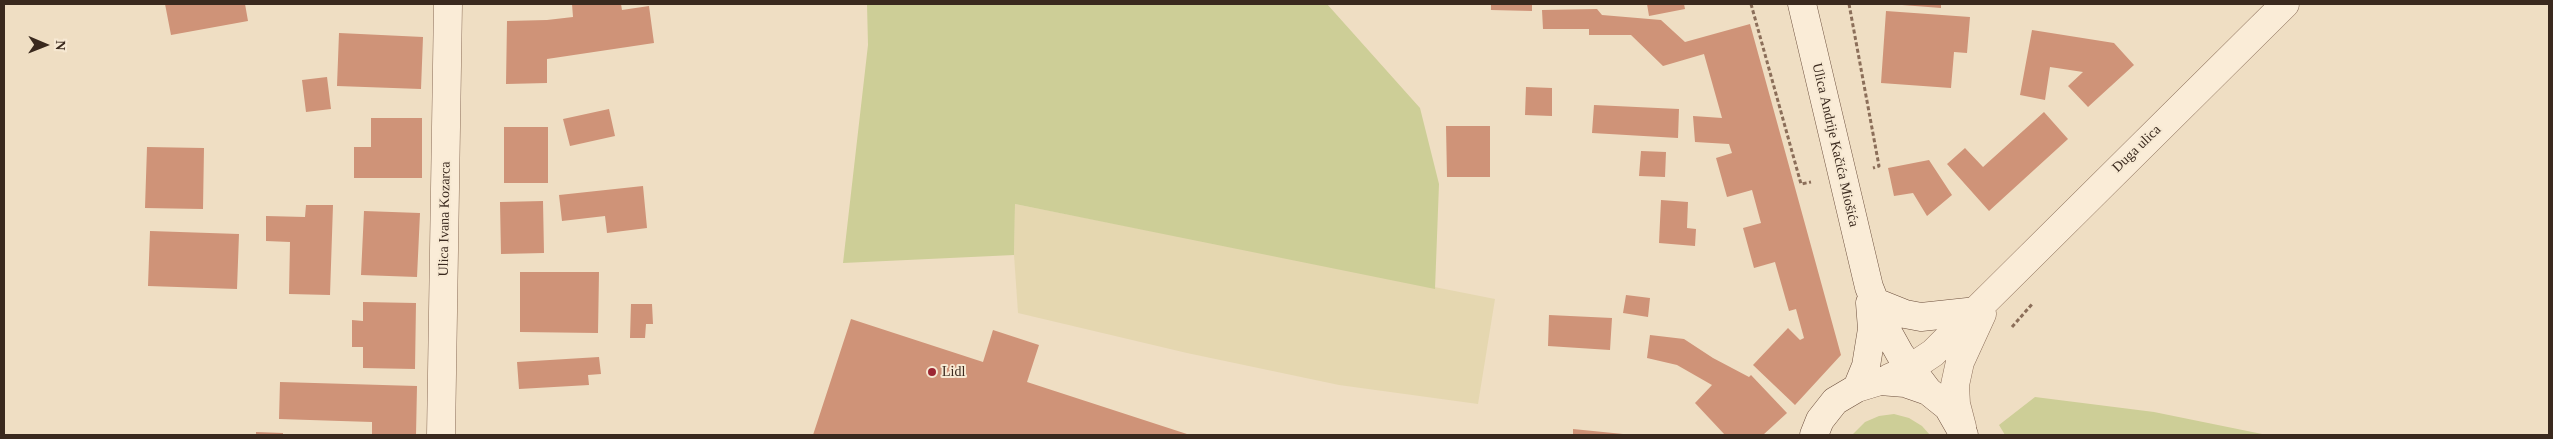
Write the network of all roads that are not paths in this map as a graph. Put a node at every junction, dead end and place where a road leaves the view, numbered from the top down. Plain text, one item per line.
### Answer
1 (448, 4) edge
2 (1802, 4) edge
3 (2285, 4) edge
4 (1872, 295) junction
5 (1984, 304) junction
6 (1909, 369) junction
7 (1869, 384) junction
8 (1928, 391) junction
9 (1963, 431) edge
10 (441, 435) edge
11 (1814, 435) edge

1 - 10 street, Ulica Ivana Kozarca
2 - 4 street, Ulica Andrije Kačića Miošića
3 - 5 street, Duga ulica
4 - 5 street
4 - 6 street, Ulica Andrije Kačića Miošića
4 - 7 street, Ulica Andrije Kačića Miošića
5 - 6 street, Duga ulica
5 - 9 street, Duga ulica
6 - 7 street, Duga ulica
6 - 8 street, Ulica Andrije Kačića Miošića
7 - 8 street, Duga ulica
7 - 11 street, Duga ulica
8 - 9 street, Duga ulica

